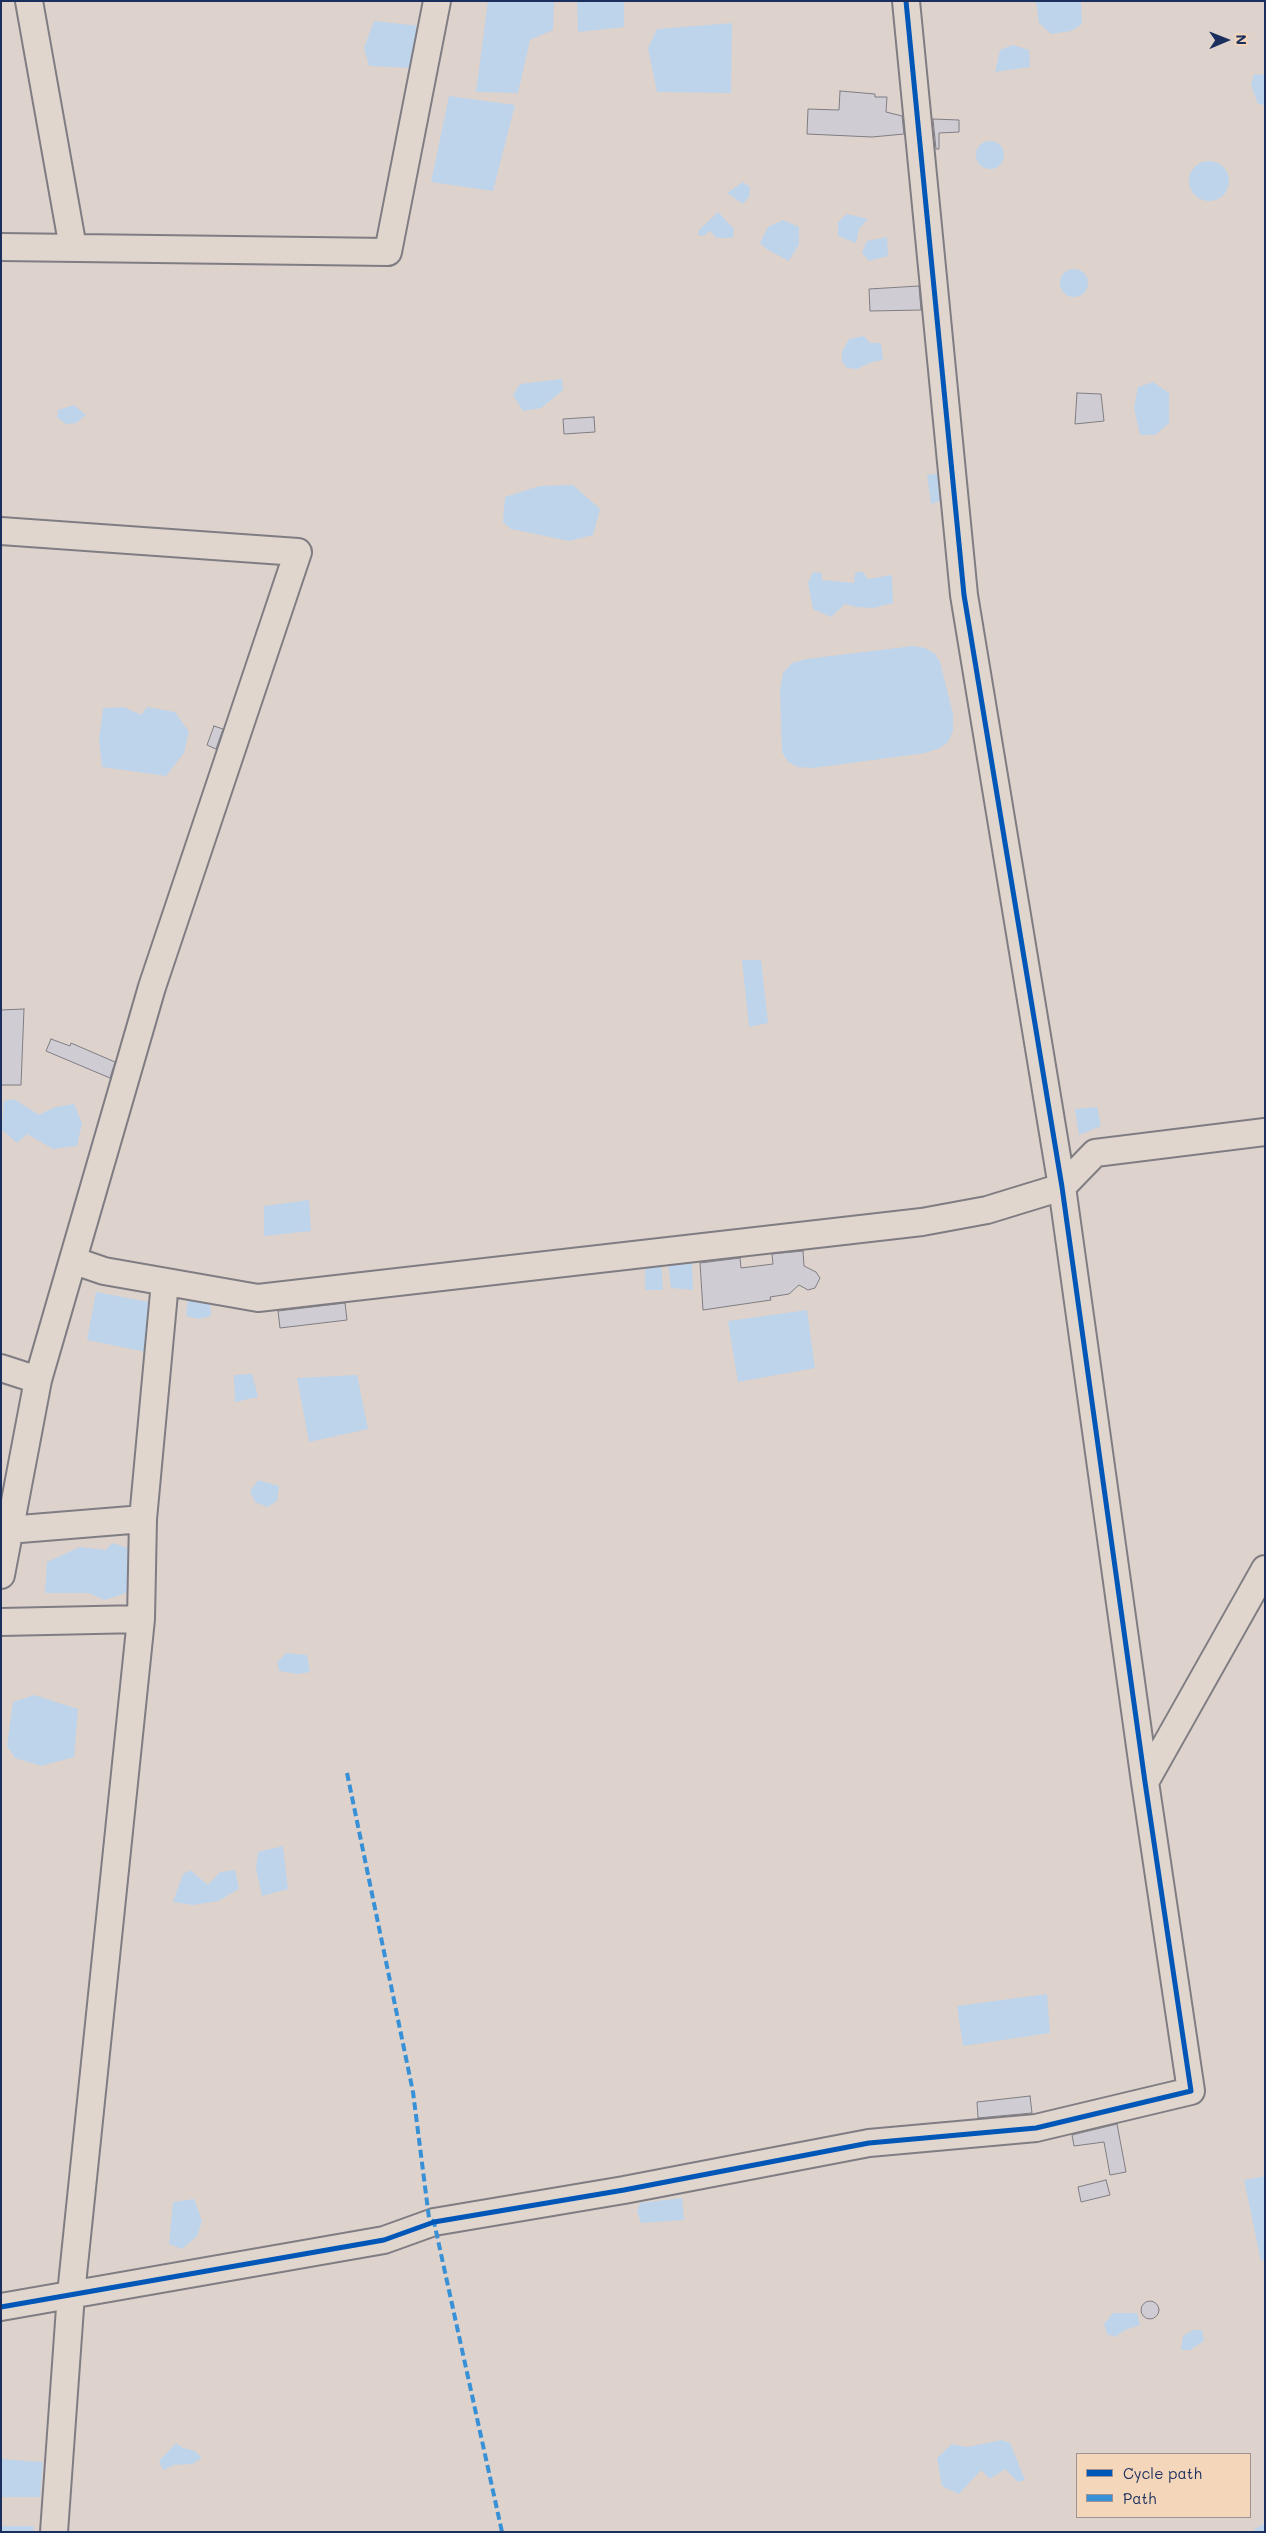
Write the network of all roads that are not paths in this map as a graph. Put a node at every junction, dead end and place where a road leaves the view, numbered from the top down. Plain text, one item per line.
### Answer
1 (29, 1) edge
2 (437, 1) edge
3 (906, 1) edge
4 (1, 247) edge
5 (73, 248) junction
6 (1, 531) edge
7 (1265, 1132) edge
8 (1062, 1187) junction
9 (74, 1261) junction
10 (165, 1282) junction
11 (1, 1368) edge
12 (38, 1380) junction
13 (143, 1519) junction
14 (8, 1530) junction
15 (1265, 1569) edge
16 (1, 1575) edge
17 (141, 1619) junction
18 (1, 1622) edge
19 (1145, 1782) junction
20 (71, 2294) junction
21 (1, 2308) edge
22 (54, 2532) edge

1 - 5 street
2 - 5 street
3 - 8 street
4 - 5 street
6 - 9 street
7 - 8 street
8 - 10 street
8 - 19 street
9 - 10 street
9 - 12 street
10 - 13 street
11 - 12 street
12 - 14 street
13 - 14 street
13 - 17 street
14 - 16 street
15 - 19 street
17 - 18 street
17 - 20 street
19 - 20 street
20 - 21 street
20 - 22 street

